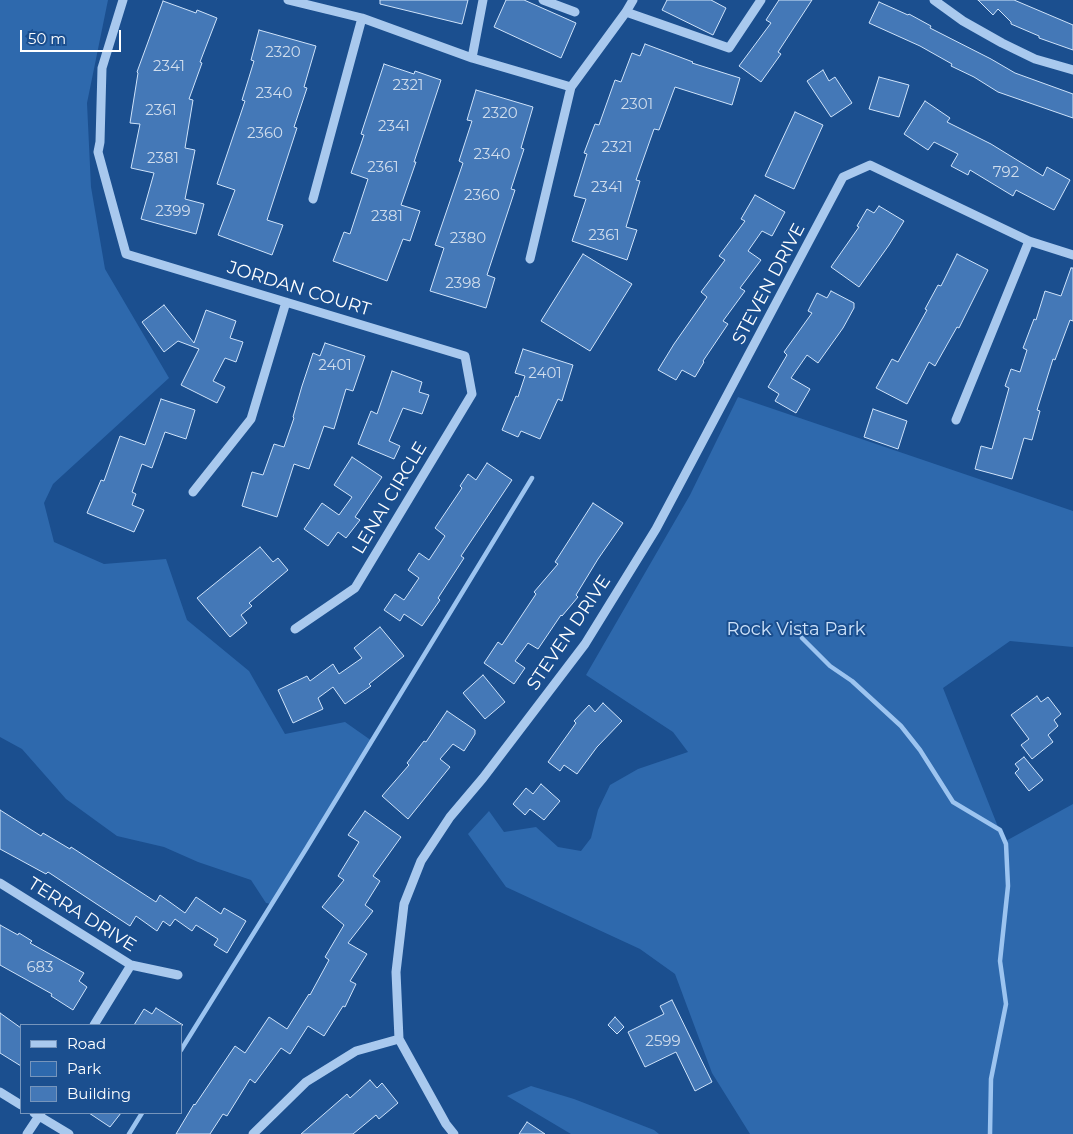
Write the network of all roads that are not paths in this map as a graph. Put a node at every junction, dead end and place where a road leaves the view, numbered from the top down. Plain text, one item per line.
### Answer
1 (122, 0) edge
2 (288, 0) edge
3 (483, 0) edge
4 (543, 0) edge
5 (633, 0) edge
6 (761, 0) edge
7 (934, 0) edge
8 (554, 2) edge
9 (575, 12) dead end
10 (626, 12) junction
11 (362, 18) junction
12 (472, 58) junction
13 (1073, 70) edge
14 (572, 86) junction
15 (314, 199) dead end
16 (1029, 242) junction
17 (1073, 255) edge
18 (530, 259) dead end
19 (286, 302) junction
20 (466, 358) joint
21 (956, 420) dead end
22 (193, 492) dead end
23 (295, 629) dead end
24 (0, 883) edge
25 (132, 965) junction
26 (178, 975) dead end
27 (95, 1024) edge
28 (399, 1039) junction
29 (0, 1092) edge
30 (20, 1104) edge
31 (38, 1114) edge
32 (27, 1134) edge
33 (69, 1134) edge
34 (254, 1134) edge
35 (454, 1134) edge

1 - 19 street, JORDAN COURT
2 - 11 street
3 - 12 street
4 - 8 street
5 - 10 street
6 - 10 street
7 - 13 street
8 - 9 street
10 - 14 street
11 - 12 street
11 - 15 street
12 - 14 street
14 - 18 street
16 - 17 street
16 - 21 street
16 - 28 street, STEVEN DRIVE
19 - 20 street, JORDAN COURT
19 - 22 street
20 - 23 street, LENAI CIRCLE
24 - 25 street, TERRA DRIVE
25 - 26 street, TERRA DRIVE
25 - 27 street
28 - 34 street
28 - 35 street, STEVEN DRIVE
29 - 30 street
31 - 32 street
31 - 33 street

